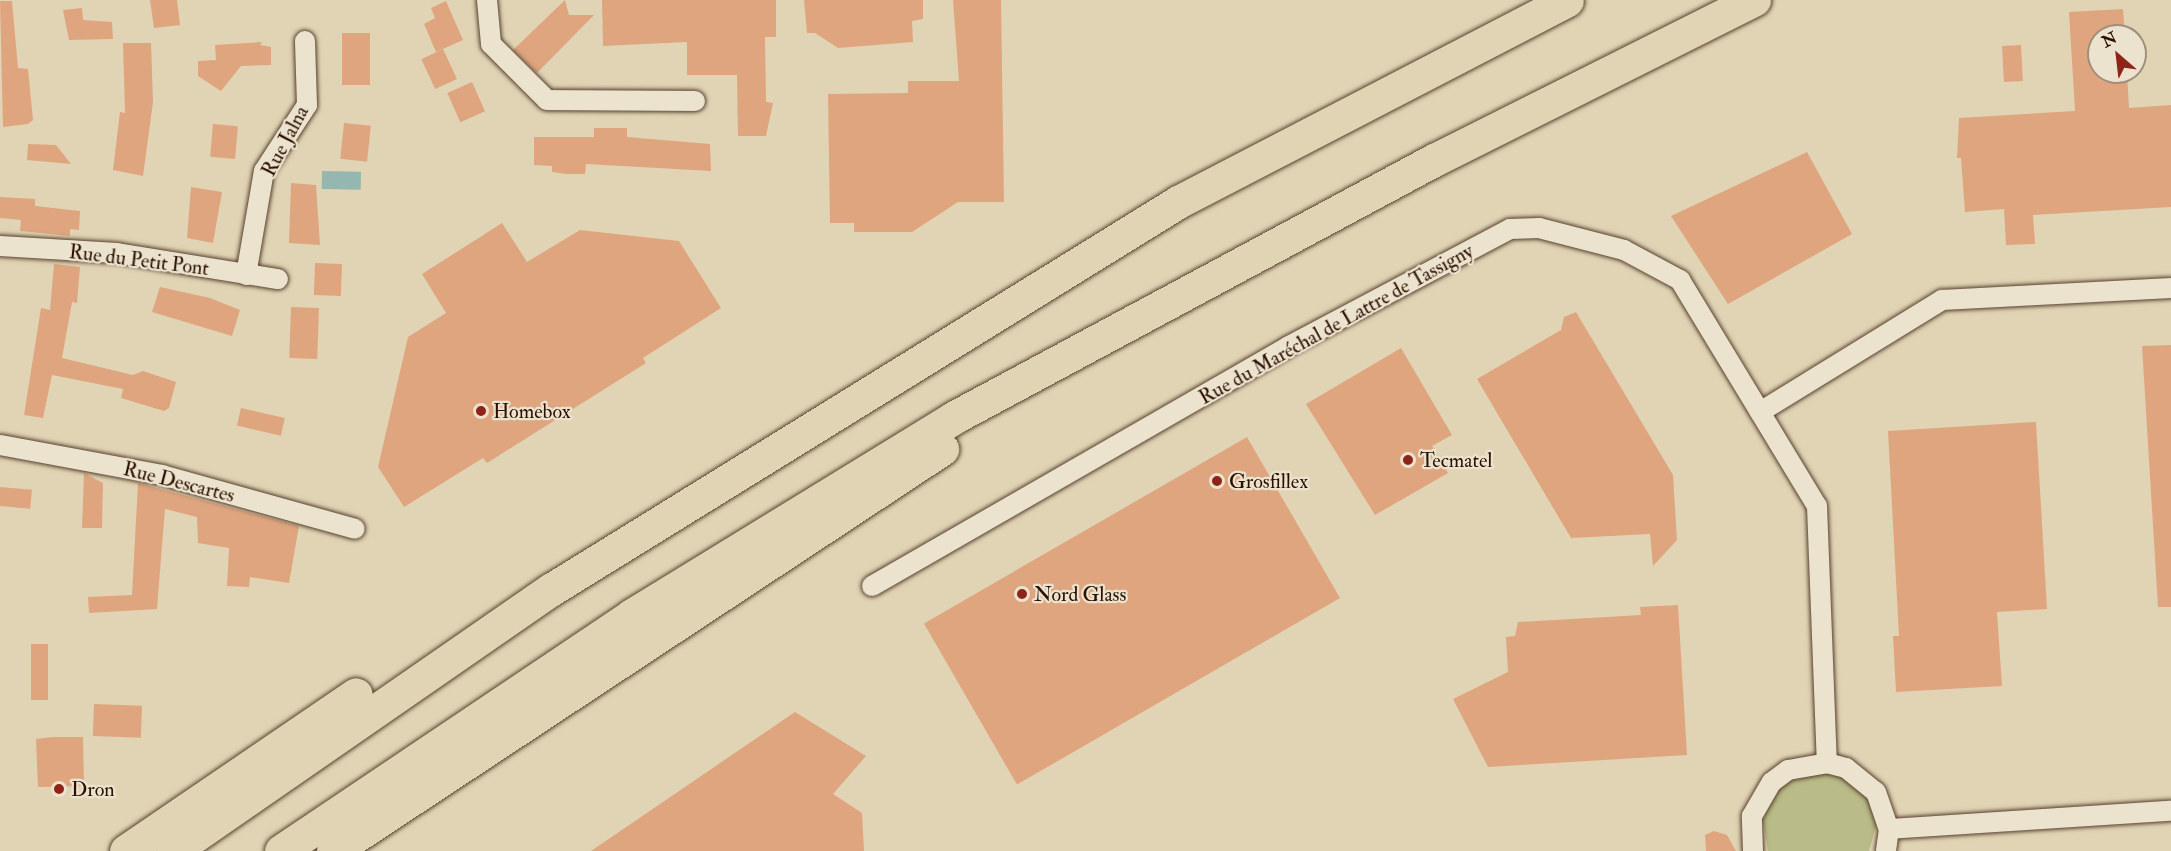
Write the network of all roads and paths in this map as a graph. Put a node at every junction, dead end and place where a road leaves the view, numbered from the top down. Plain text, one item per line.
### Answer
1 (487, 0) edge
2 (1567, 0) edge
3 (1754, 0) edge
4 (305, 41) dead end
5 (695, 101) dead end
6 (0, 246) edge
7 (246, 275) junction
8 (278, 279) dead end
9 (2171, 288) edge
10 (1022, 379) junction
11 (1760, 412) junction
12 (0, 445) edge
13 (355, 530) dead end
14 (634, 536) junction
15 (872, 586) dead end
16 (1827, 763) junction
17 (2171, 811) edge
18 (1889, 828) junction
19 (126, 851) edge
20 (173, 851) edge
21 (281, 851) edge
22 (333, 851) edge
23 (1753, 851) edge
24 (1886, 851) edge

1 - 5 street
2 - 14 highway
3 - 10 highway
4 - 7 street, Rue Jalna
6 - 7 street, Rue du Petit Pont
7 - 8 street, Rue du Petit Pont
9 - 11 street
10 - 21 highway
10 - 22 highway
11 - 15 street, Rue du Maréchal de Lattre de Tassigny
11 - 16 street, Rue du Maréchal de Lattre de Tassigny
12 - 13 street, Rue Descartes
14 - 19 highway
14 - 20 highway
16 - 18 street
16 - 23 street
17 - 18 street
18 - 24 street

